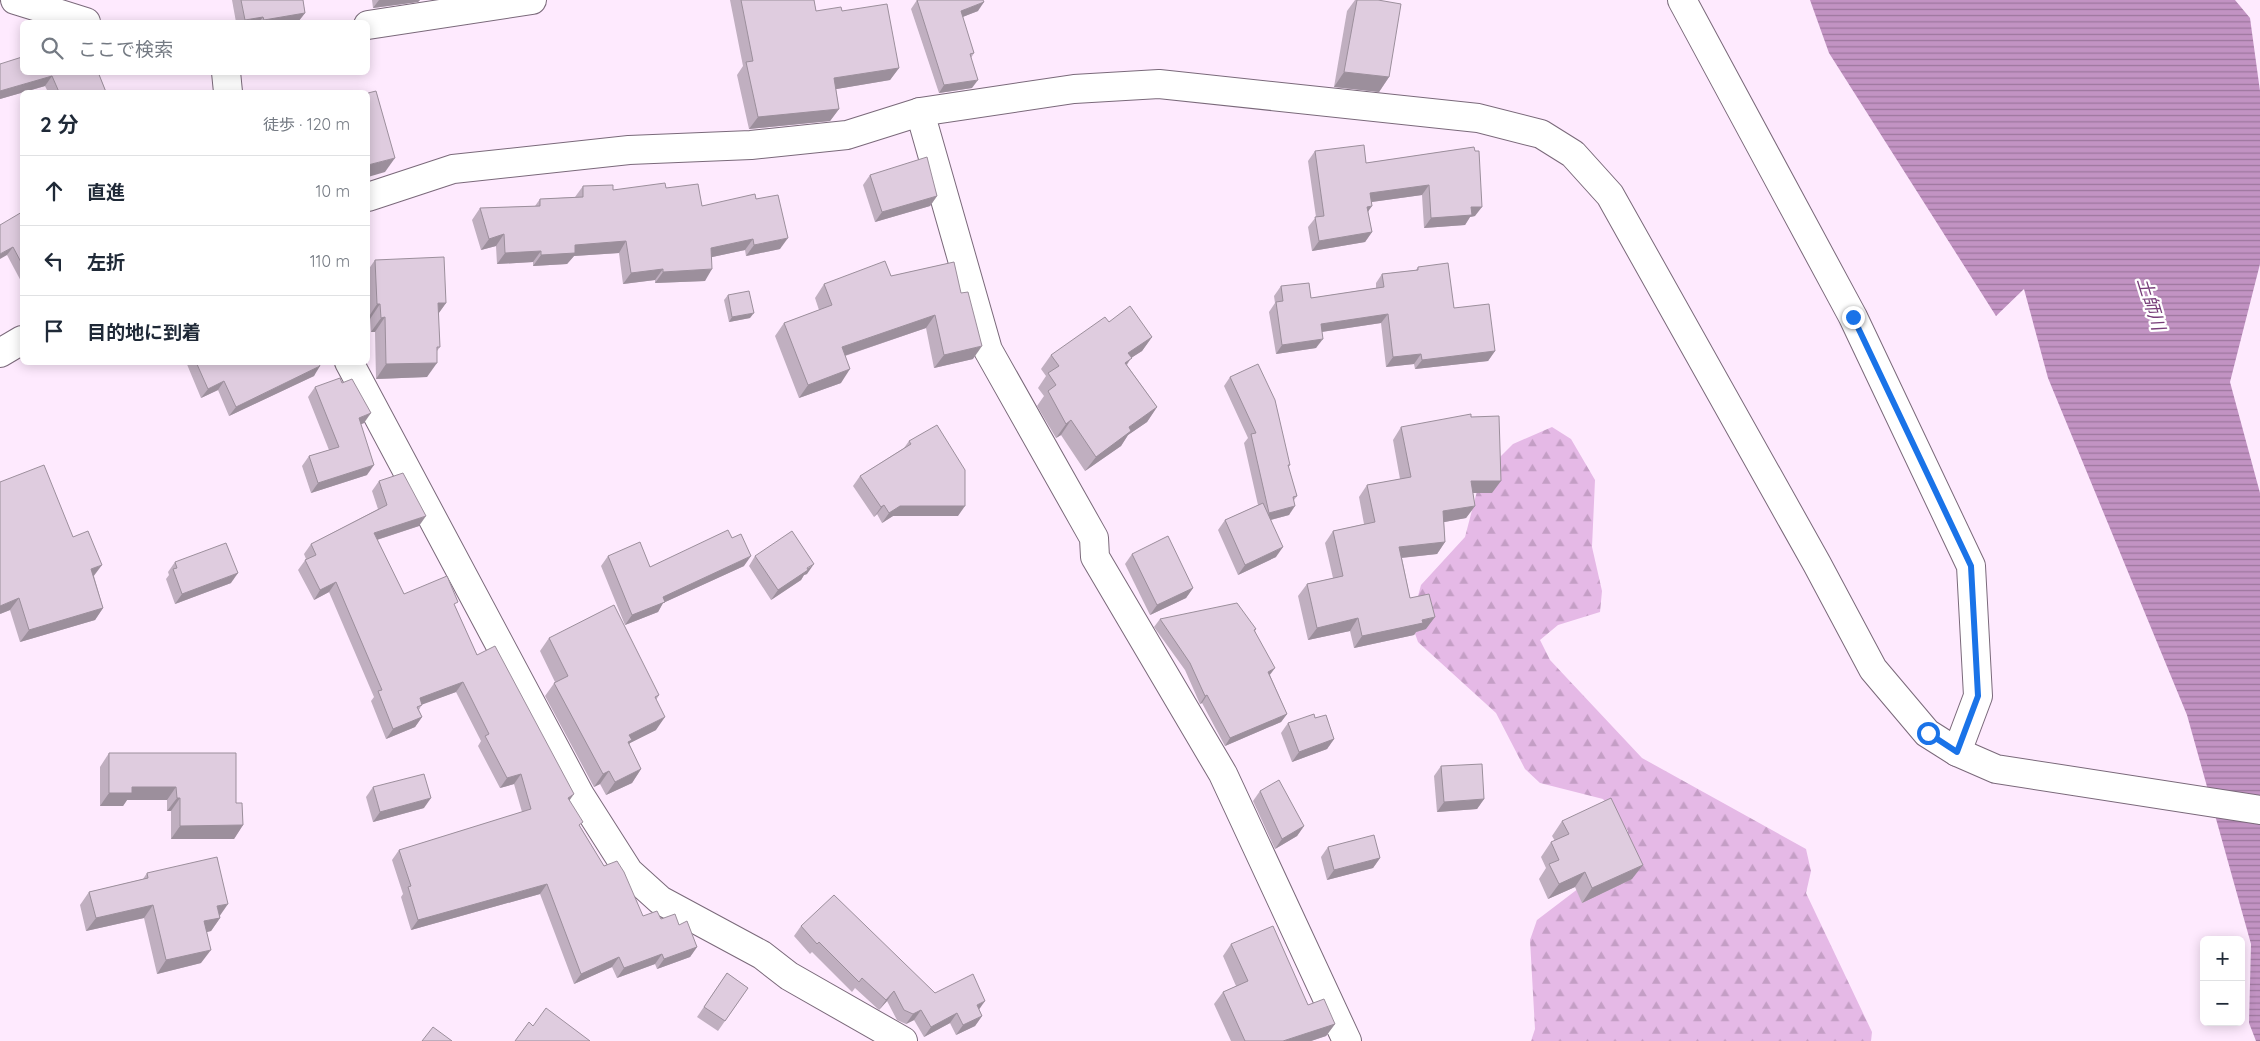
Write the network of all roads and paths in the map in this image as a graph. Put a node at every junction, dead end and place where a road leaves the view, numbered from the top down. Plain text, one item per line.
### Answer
1 (15, 0) edge
2 (532, 0) edge
3 (1682, 0) edge
4 (80, 20) edge
5 (370, 25) edge
6 (226, 75) edge
7 (228, 90) edge
8 (920, 112) junction
9 (370, 196) edge
10 (20, 341) edge
11 (0, 353) edge
12 (351, 365) edge
13 (1957, 752) junction
14 (2260, 810) edge
15 (903, 1041) edge
16 (1347, 1041) edge

1 - 4 street
2 - 5 street
3 - 13 street
6 - 7 street
8 - 9 street
8 - 13 street
8 - 16 street
10 - 11 street
12 - 15 street
13 - 14 street

